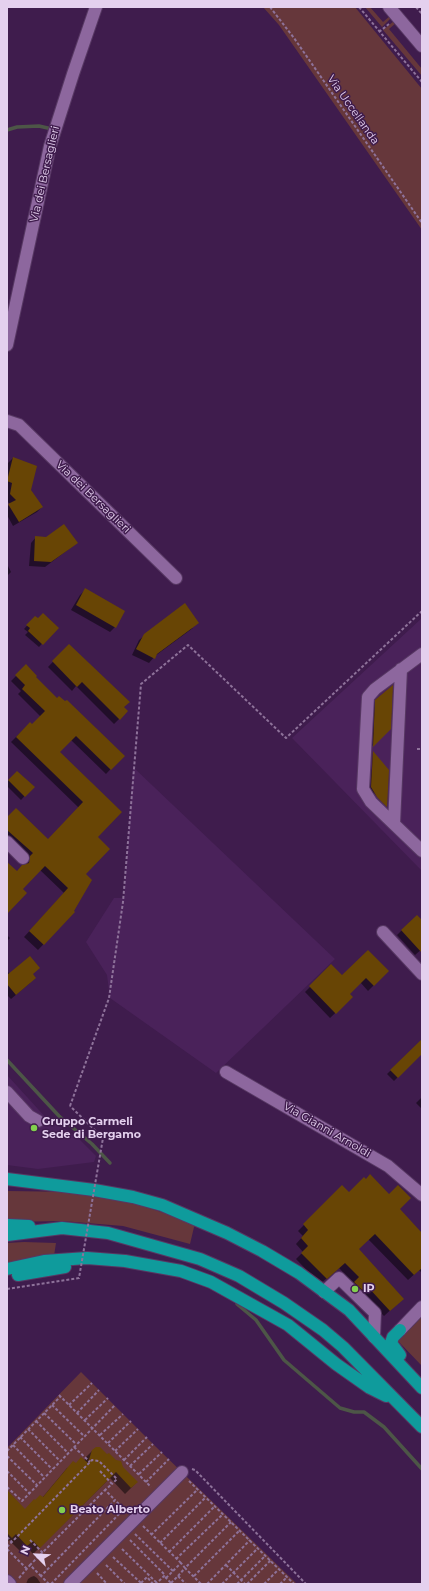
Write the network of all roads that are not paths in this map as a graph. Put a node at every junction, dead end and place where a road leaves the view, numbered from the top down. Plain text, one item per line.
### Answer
1 (96, 7) edge
2 (389, 7) edge
3 (422, 46) edge
4 (7, 345) edge
5 (7, 421) edge
6 (176, 578) dead end
7 (422, 654) edge
8 (401, 670) junction
9 (394, 824) junction
10 (7, 842) edge
11 (422, 851) edge
12 (23, 858) dead end
13 (382, 932) dead end
14 (422, 974) edge
15 (226, 1072) dead end
16 (7, 1092) edge
17 (38, 1121) dead end
18 (7, 1179) edge
19 (422, 1195) edge
20 (7, 1225) edge
21 (62, 1228) junction
22 (7, 1235) edge
23 (7, 1269) edge
24 (7, 1276) edge
25 (324, 1292) junction
26 (237, 1297) junction
27 (422, 1307) edge
28 (400, 1330) joint
29 (374, 1337) junction
30 (422, 1378) edge
31 (422, 1388) edge
32 (396, 1401) junction
33 (422, 1427) edge
34 (186, 1476) road end
35 (70, 1584) edge

1 - 4 street, Via dei Bersaglieri
2 - 3 street
5 - 6 street, Via dei Bersaglieri
7 - 8 street
8 - 9 street
8 - 9 street
9 - 11 street
10 - 12 street
13 - 14 street
15 - 19 street, Via Gianni Arnoldi
16 - 17 street
18 - 25 highway
20 - 21 highway
21 - 22 highway
21 - 32 highway
23 - 26 highway
24 - 26 highway
25 - 29 highway
25 - 29 street
26 - 32 highway
27 - 28 street
28 - 30 highway
29 - 31 highway
32 - 33 highway
34 - 35 street

